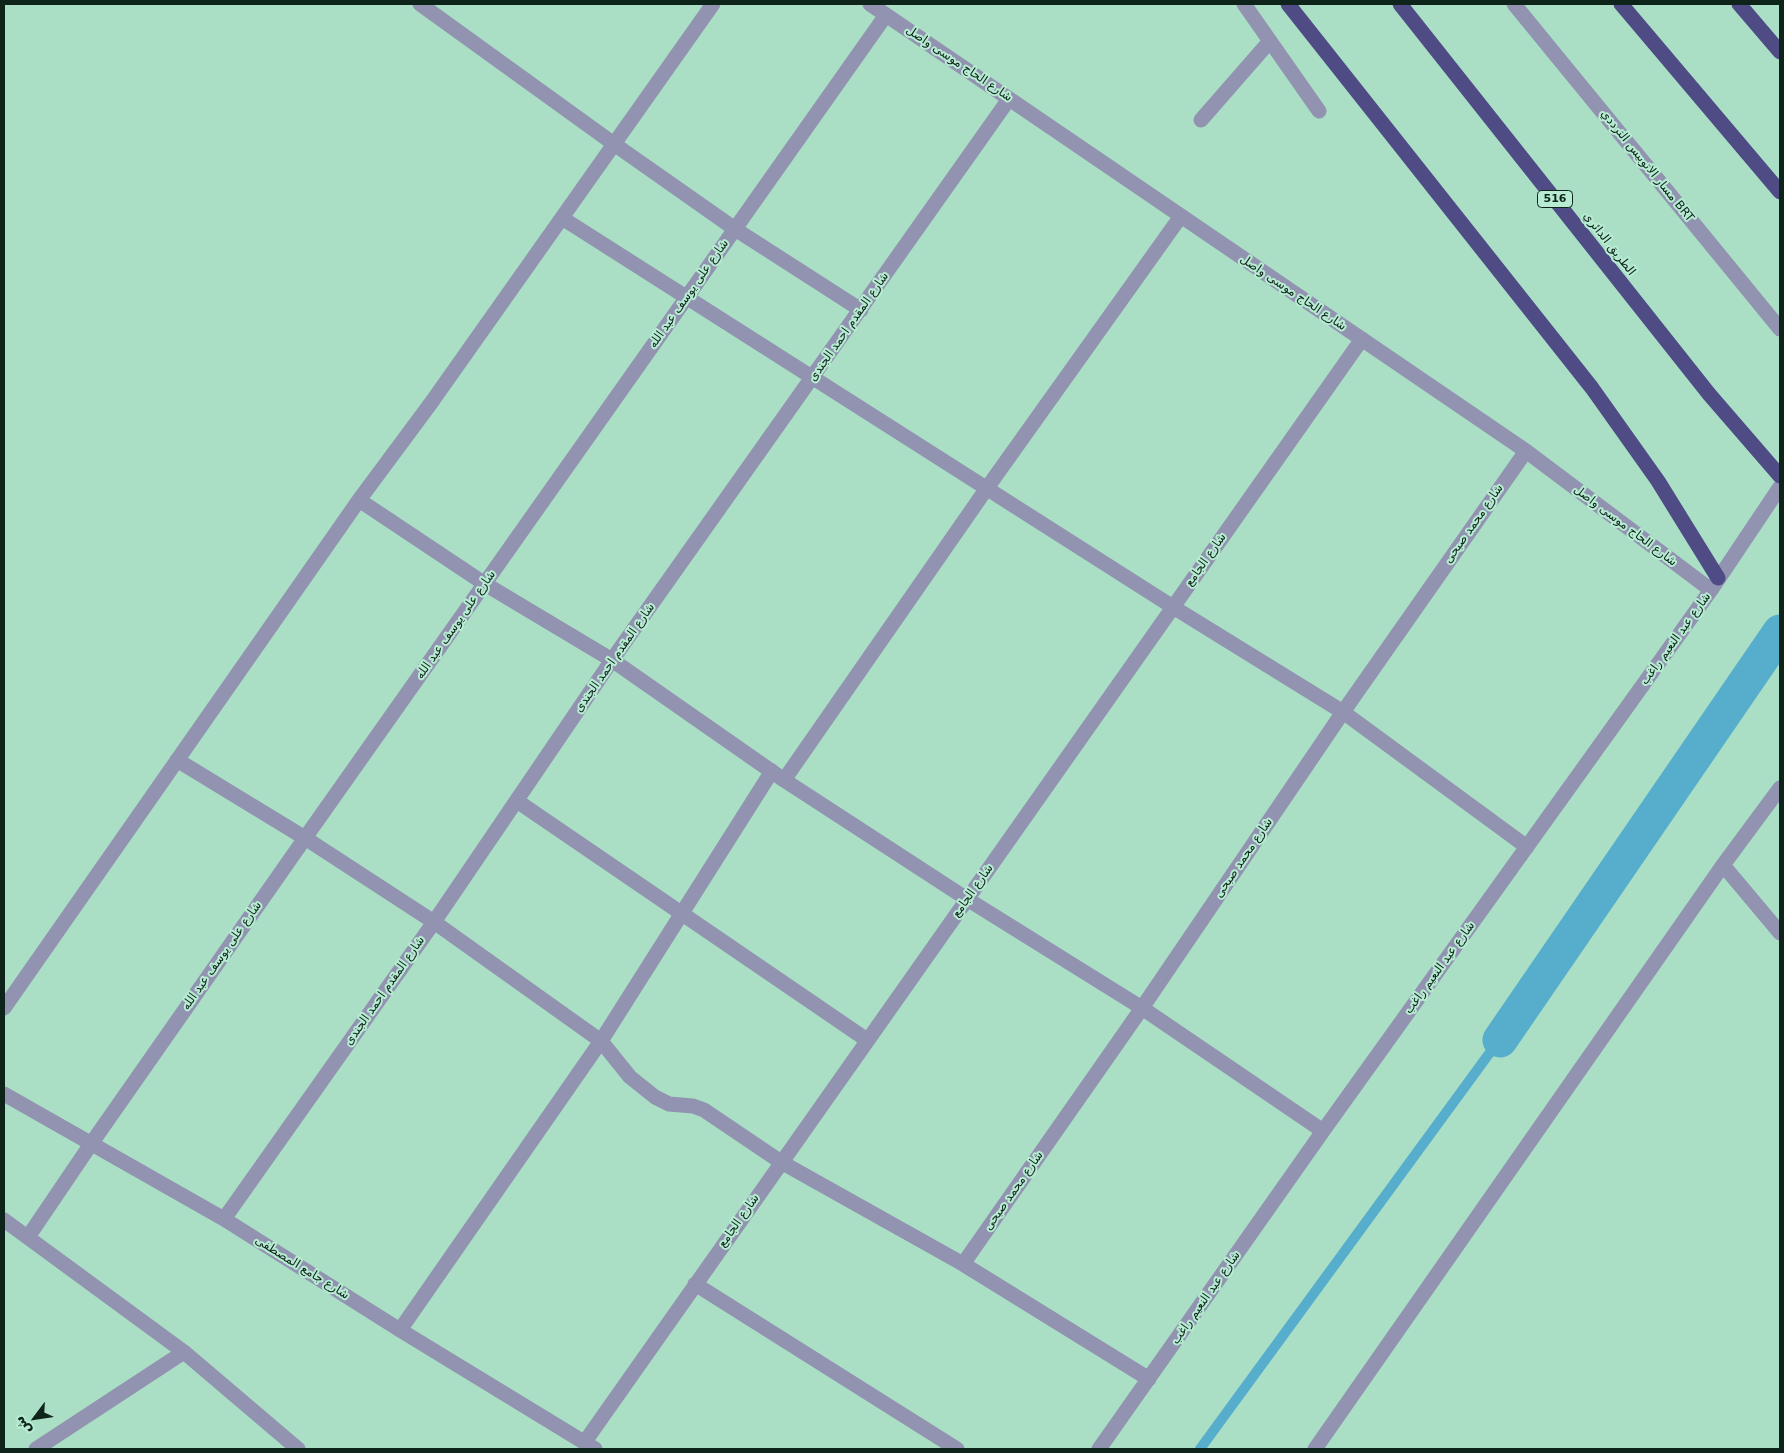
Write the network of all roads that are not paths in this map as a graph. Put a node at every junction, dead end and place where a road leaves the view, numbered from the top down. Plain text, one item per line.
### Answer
1 (420, 4) edge
2 (713, 4) edge
3 (870, 4) edge
4 (1244, 4) edge
5 (1288, 4) edge
6 (1400, 4) edge
7 (1514, 4) edge
8 (1621, 4) edge
9 (1739, 4) edge
10 (886, 15) junction
11 (1270, 41) junction
12 (1780, 52) edge
13 (1009, 99) junction
14 (1319, 111) dead end
15 (1201, 120) dead end
16 (614, 144) junction
17 (1780, 192) edge
18 (1181, 216) junction
19 (562, 218) junction
20 (735, 229) junction
21 (687, 296) junction
22 (861, 310) junction
23 (1780, 329) edge
24 (1362, 340) junction
25 (814, 377) junction
26 (1526, 451) junction
27 (1780, 476) edge
28 (1780, 487) edge
29 (987, 488) junction
30 (359, 500) junction
31 (485, 584) junction
32 (1714, 584) junction
33 (1173, 607) junction
34 (612, 660) junction
35 (1343, 712) junction
36 (177, 760) junction
37 (778, 776) junction
38 (1780, 788) edge
39 (517, 801) junction
40 (305, 838) junction
41 (1527, 847) junction
42 (1722, 865) junction
43 (967, 899) junction
44 (681, 913) junction
45 (434, 922) junction
46 (1780, 933) edge
47 (4, 1008) edge
48 (1142, 1008) junction
49 (867, 1040) junction
50 (600, 1041) junction
51 (4, 1094) edge
52 (1323, 1131) junction
53 (91, 1144) junction
54 (781, 1162) junction
55 (224, 1219) junction
56 (4, 1220) edge
57 (28, 1237) junction
58 (962, 1264) junction
59 (695, 1284) junction
60 (400, 1330) junction
61 (184, 1352) junction
62 (1149, 1379) junction
63 (590, 1446) edge
64 (36, 1449) edge
65 (298, 1449) edge
66 (957, 1449) edge
67 (1100, 1449) edge
68 (1315, 1449) edge

1 - 16 street
2 - 16 street
3 - 10 street, شارع الحاج موسى واصل
4 - 11 street
5 - 32 highway
6 - 27 highway, الطريق الدائري / 516
7 - 23 street, مسار الاتوبيس الترددي BRT
8 - 17 highway
9 - 12 highway
10 - 13 street, شارع الحاج موسى واصل
10 - 20 street, شارع على يوسف عبد الله
11 - 14 street
11 - 15 street
13 - 18 street, شارع الحاج موسى واصل
13 - 22 street, شارع المقدم احمد الجندى
16 - 19 street
16 - 20 street
18 - 24 street, شارع الحاج موسى واصل
18 - 29 street
19 - 21 street
19 - 30 street
20 - 21 street, شارع على يوسف عبد الله
20 - 22 street
21 - 25 street
21 - 31 street, شارع على يوسف عبد الله
22 - 25 street, شارع المقدم احمد الجندى
24 - 26 street, شارع الحاج موسى واصل
24 - 33 street, شارع الجامع
25 - 29 street
25 - 34 street, شارع المقدم احمد الجندى
26 - 32 street, شارع الحاج موسى واصل
26 - 35 street, شارع محمد صبحى
28 - 32 street, شارع عبد النعيم راغب
29 - 33 street
29 - 37 street
30 - 31 street
30 - 36 street
31 - 34 street
31 - 40 street, شارع على يوسف عبد الله
32 - 41 street, شارع عبد النعيم راغب
33 - 35 street
33 - 43 street, شارع الجامع
34 - 37 street
34 - 39 street, شارع المقدم احمد الجندى
35 - 41 street
35 - 48 street, شارع محمد صبحى
36 - 40 street
36 - 47 street
37 - 43 street
37 - 44 street
38 - 42 street
39 - 44 street
39 - 45 street, شارع المقدم احمد الجندى
40 - 45 street
40 - 53 street, شارع على يوسف عبد الله
41 - 52 street, شارع عبد النعيم راغب
42 - 46 street
42 - 68 street
43 - 48 street
43 - 49 street, شارع الجامع
44 - 49 street
44 - 50 street
45 - 50 street
45 - 55 street, شارع المقدم احمد الجندى
48 - 52 street
48 - 58 street, شارع محمد صبحى
49 - 54 street, شارع الجامع
50 - 54 street
50 - 60 street
51 - 53 street, شارع جامع المصطفى
52 - 62 street, شارع عبد النعيم راغب
53 - 55 street, شارع جامع المصطفى
53 - 57 street, شارع على يوسف عبد الله
54 - 58 street
54 - 59 street, شارع الجامع
55 - 60 street, شارع جامع المصطفى
56 - 57 street
57 - 61 street
58 - 62 street
59 - 63 street, شارع الجامع
59 - 66 street
60 - 63 street, شارع جامع المصطفى
61 - 64 street
61 - 65 street
62 - 67 street, شارع عبد النعيم راغب

